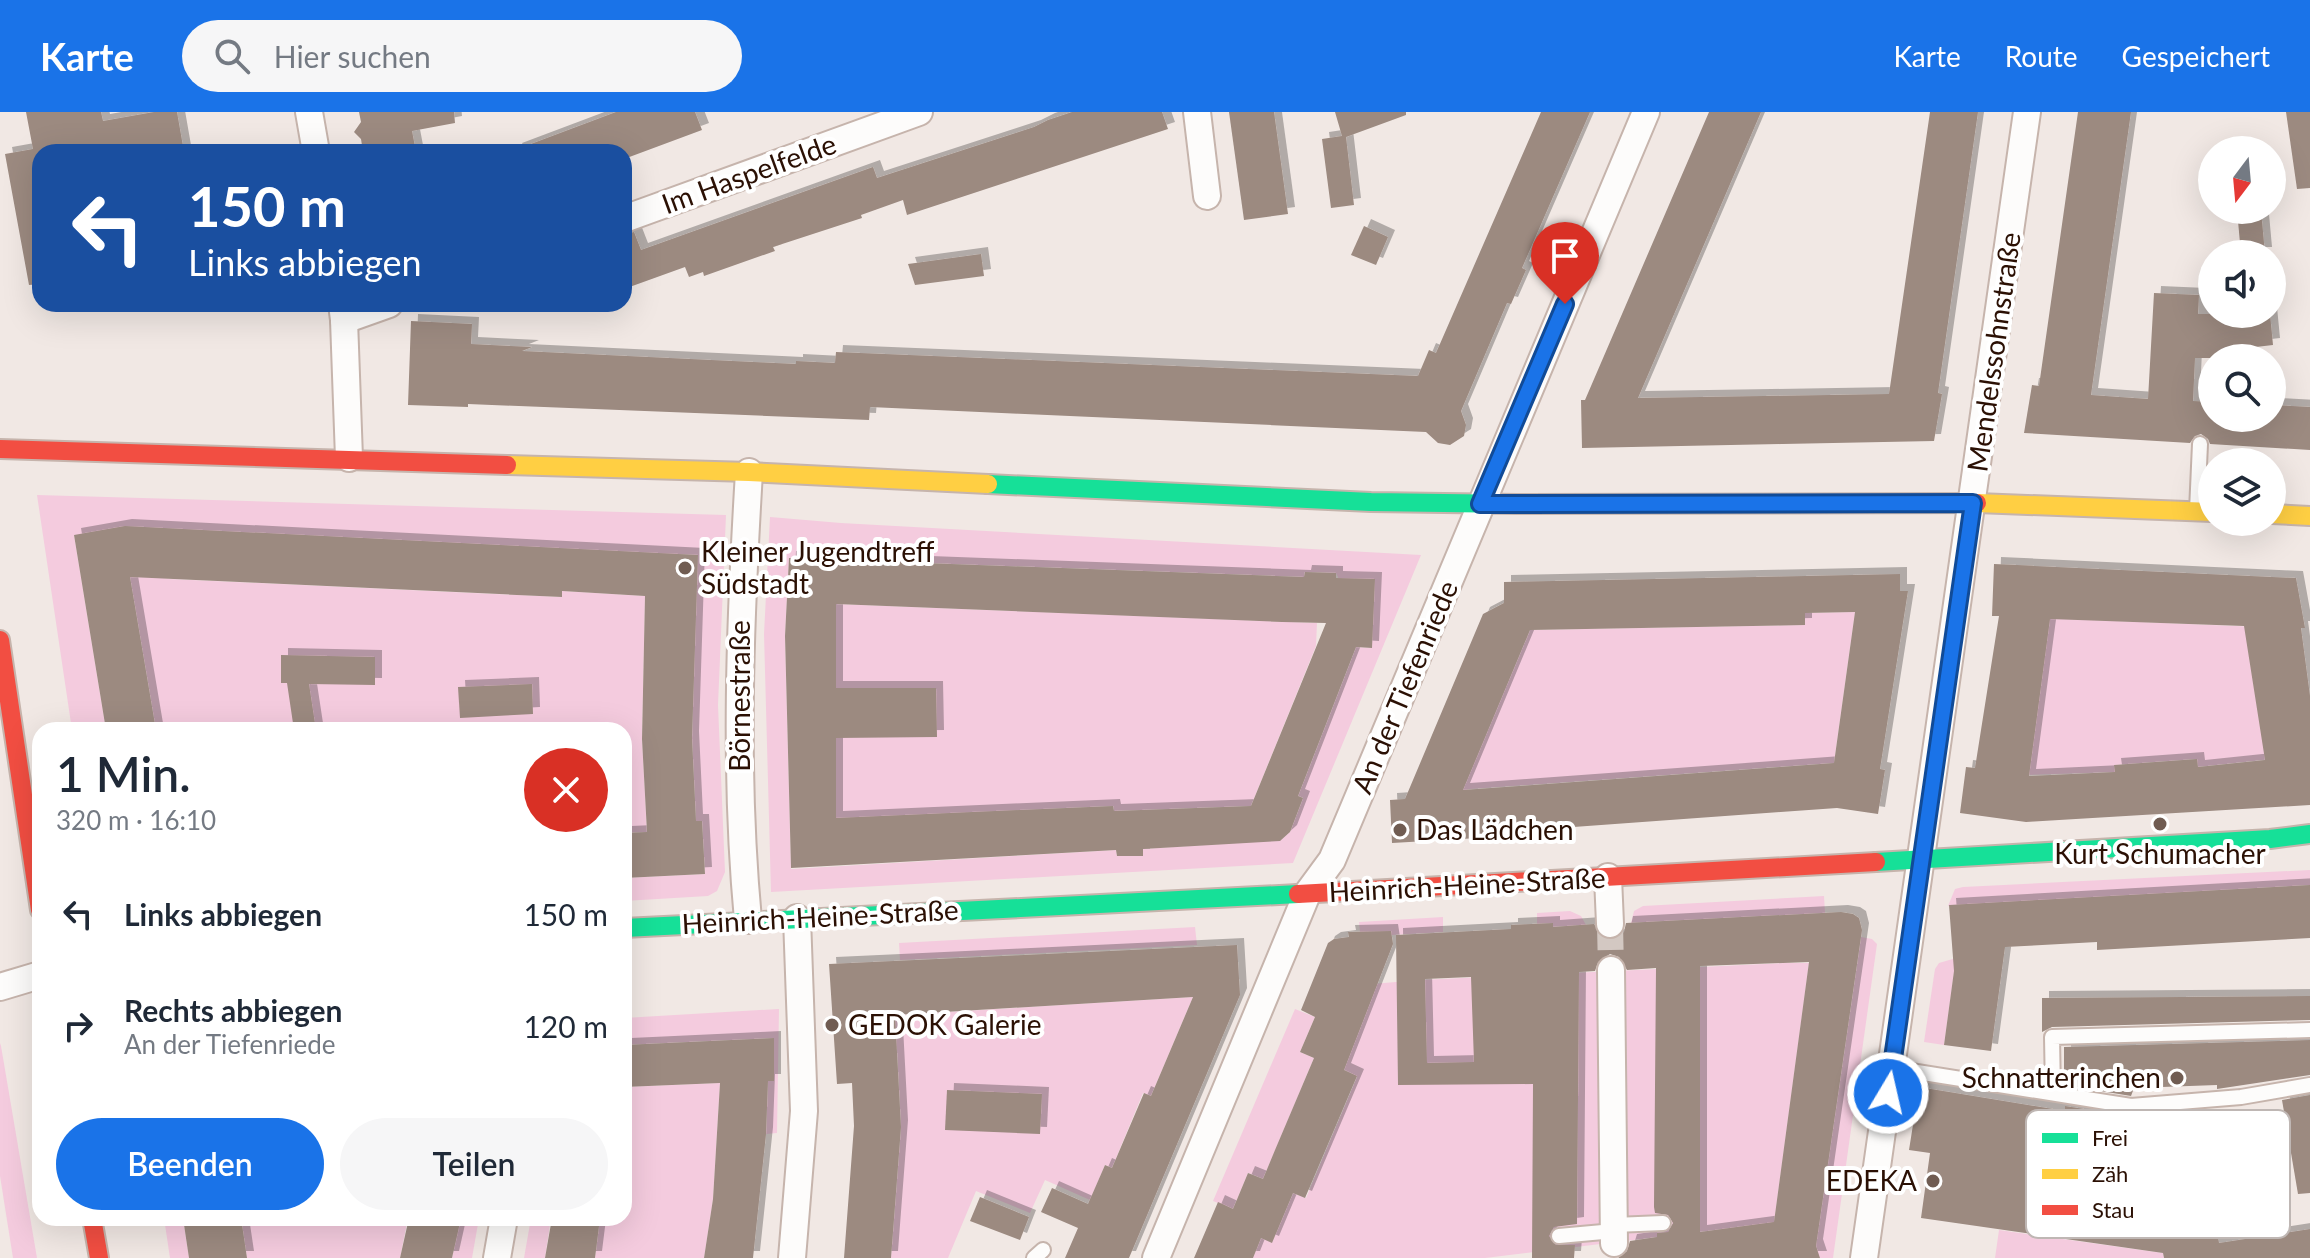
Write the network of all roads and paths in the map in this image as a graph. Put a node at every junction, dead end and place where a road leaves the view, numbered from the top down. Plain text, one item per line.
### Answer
1 (309, 112) edge
2 (1197, 112) edge
3 (1646, 112) edge
4 (2027, 112) edge
5 (911, 113) edge
6 (315, 144) edge
7 (1207, 196) dead end
8 (632, 216) edge
9 (343, 312) edge
10 (2200, 444) dead end
11 (2200, 448) edge
12 (0, 449) edge
13 (349, 458) junction
14 (749, 472) junction
15 (1973, 503) junction
16 (1480, 504) junction
17 (2198, 512) edge
18 (2286, 515) edge
19 (2310, 516) edge
20 (0, 640) edge
21 (2310, 834) edge
22 (32, 856) edge
23 (1923, 857) junction
24 (1608, 877) junction
25 (1307, 894) junction
26 (797, 918) junction
27 (748, 920) junction
28 (1610, 924) tunnel mouth
29 (632, 927) edge
30 (1611, 970) tunnel mouth
31 (32, 977) edge
32 (0, 987) edge
33 (2310, 1030) edge
34 (1892, 1068) junction
35 (2310, 1085) edge
36 (2053, 1092) junction
37 (1663, 1223) dead end
38 (93, 1226) edge
39 (503, 1226) edge
40 (1614, 1233) junction
41 (1559, 1236) dead end
42 (99, 1258) edge
43 (497, 1258) edge
44 (792, 1258) edge
45 (1156, 1258) edge
46 (1866, 1258) edge

1 - 6 street
2 - 7 street
3 - 16 street, An der Tiefenriede
4 - 15 street, Mendelssohnstraße
5 - 8 street, Im Haspelfelde
9 - 13 street
10 - 11 lane
12 - 13 street
13 - 14 street
14 - 16 street
14 - 27 street, Börnestraße
15 - 16 street
15 - 17 street
15 - 23 street, Mendelssohnstraße
16 - 25 street, An der Tiefenriede
18 - 19 street
20 - 22 street
21 - 23 street, Heinrich-Heine-Straße
23 - 24 street, Heinrich-Heine-Straße
23 - 34 street, Mendelssohnstraße
24 - 25 street, Heinrich-Heine-Straße
24 - 28 street
25 - 26 street, Heinrich-Heine-Straße
25 - 45 street, An der Tiefenriede
26 - 27 street, Heinrich-Heine-Straße
26 - 44 street
27 - 29 street, Heinrich-Heine-Straße
30 - 40 street
31 - 32 street
33 - 36 lane
34 - 36 lane
34 - 46 street, Mendelssohnstraße
35 - 36 lane
37 - 40 lane
38 - 42 street
39 - 43 street
40 - 41 lane

